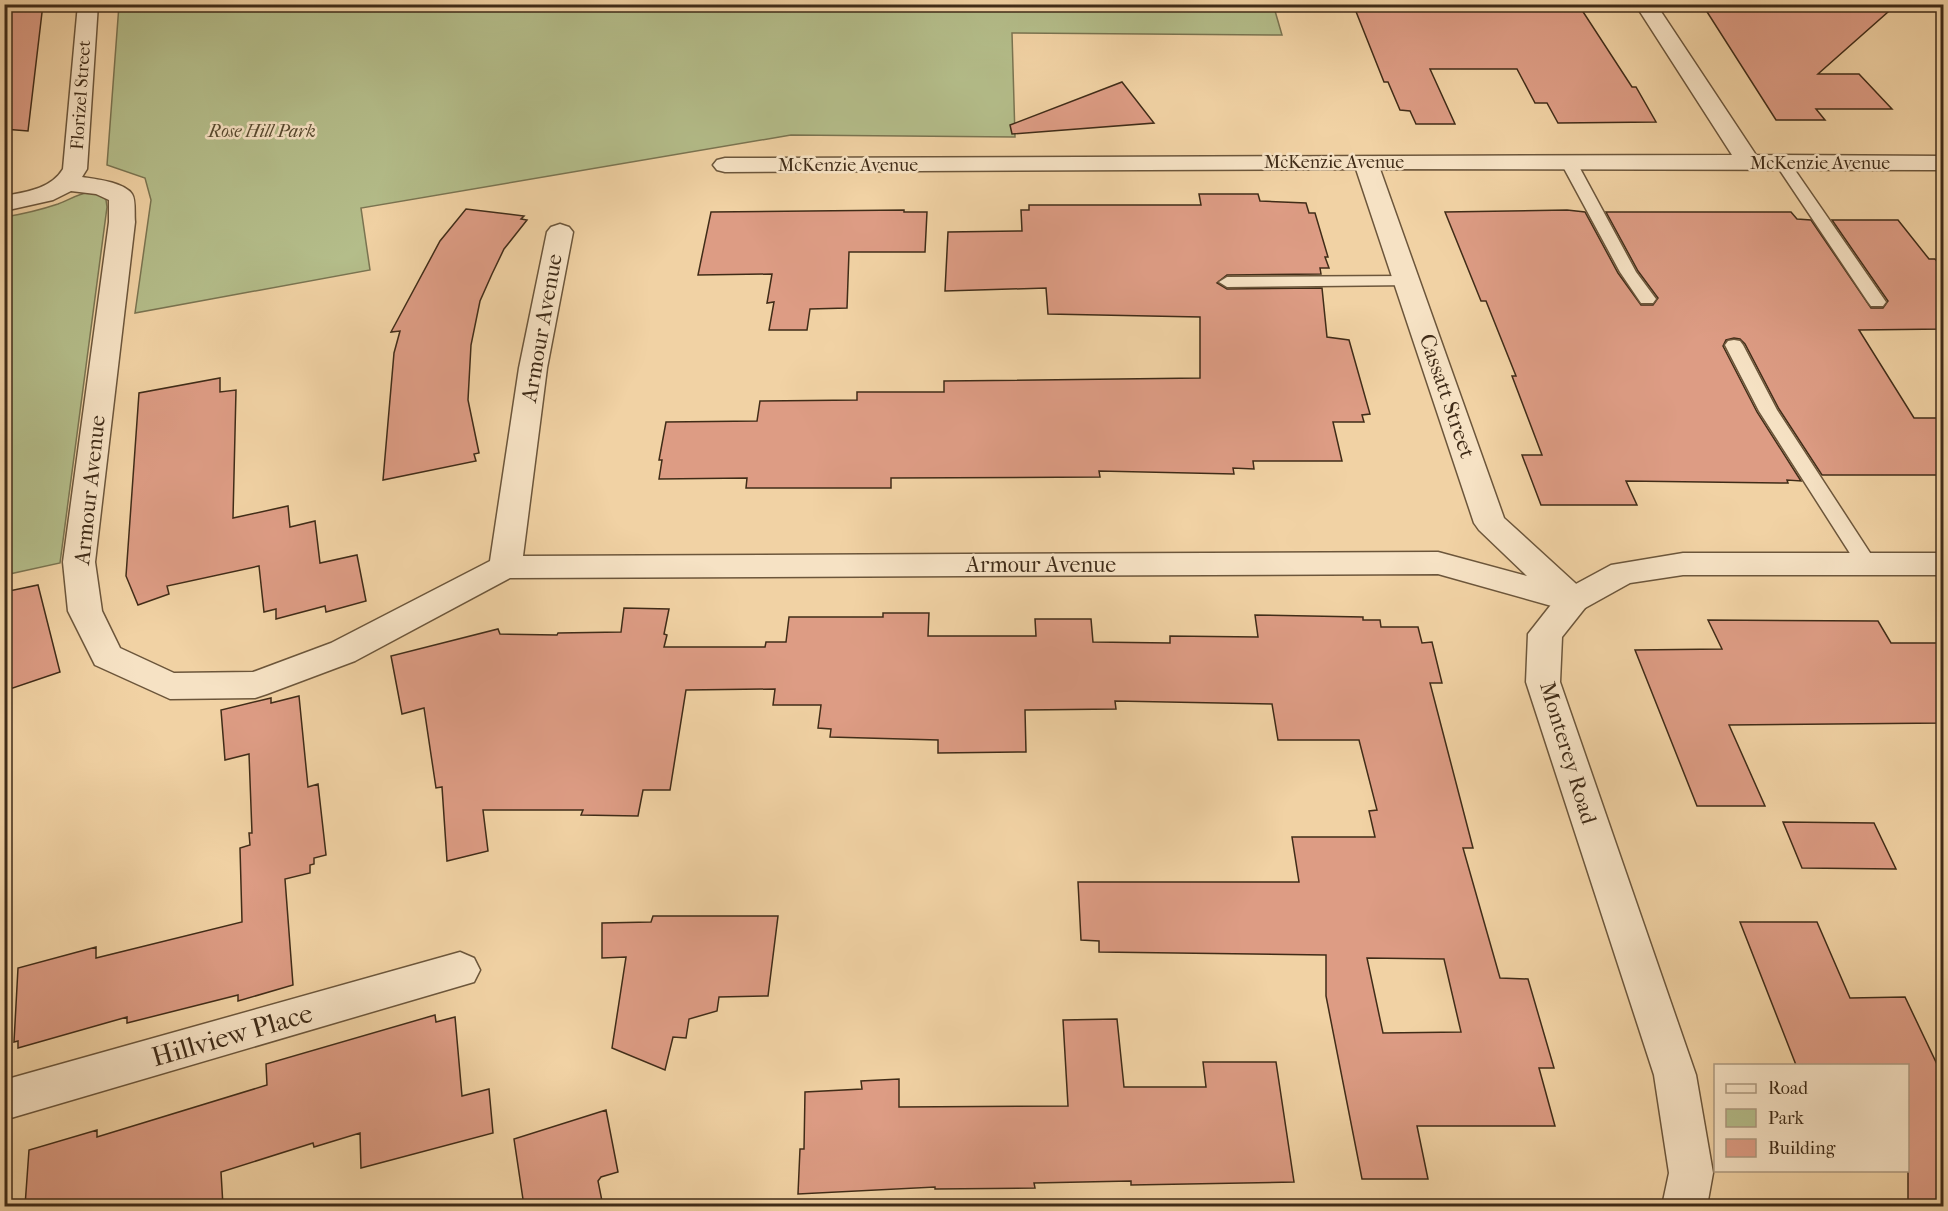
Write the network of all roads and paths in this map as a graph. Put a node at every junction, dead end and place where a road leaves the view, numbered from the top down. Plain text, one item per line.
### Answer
1 (88, 4) edge
2 (1645, 4) edge
3 (1568, 161) junction
4 (1366, 162) junction
5 (1749, 163) junction
6 (1783, 163) junction
7 (1944, 163) edge
8 (725, 165) dead end
9 (67, 183) junction
10 (4, 204) edge
11 (560, 232) dead end
12 (1407, 281) junction
13 (1227, 282) dead end
14 (1647, 299) dead end
15 (1877, 302) dead end
16 (1734, 345) dead end
17 (1867, 564) junction
18 (1944, 564) edge
19 (505, 567) junction
20 (1573, 600) junction
21 (460, 970) dead end
22 (4, 1100) edge
23 (1685, 1206) edge

1 - 9 street, Florizel Street
2 - 5 street
3 - 4 street, McKenzie Avenue
3 - 5 street, McKenzie Avenue
3 - 14 lane
4 - 8 street, McKenzie Avenue
4 - 12 street, Cassatt Street
5 - 6 street, McKenzie Avenue
6 - 7 street, McKenzie Avenue
6 - 15 lane
9 - 10 street
9 - 19 street, Armour Avenue
11 - 19 street, Armour Avenue
12 - 13 lane
12 - 20 street, Cassatt Street
16 - 17 lane
17 - 18 street, Monterey Road
17 - 20 street, Monterey Road
19 - 20 street, Armour Avenue
20 - 23 street, Monterey Road
21 - 22 street, Hillview Place

